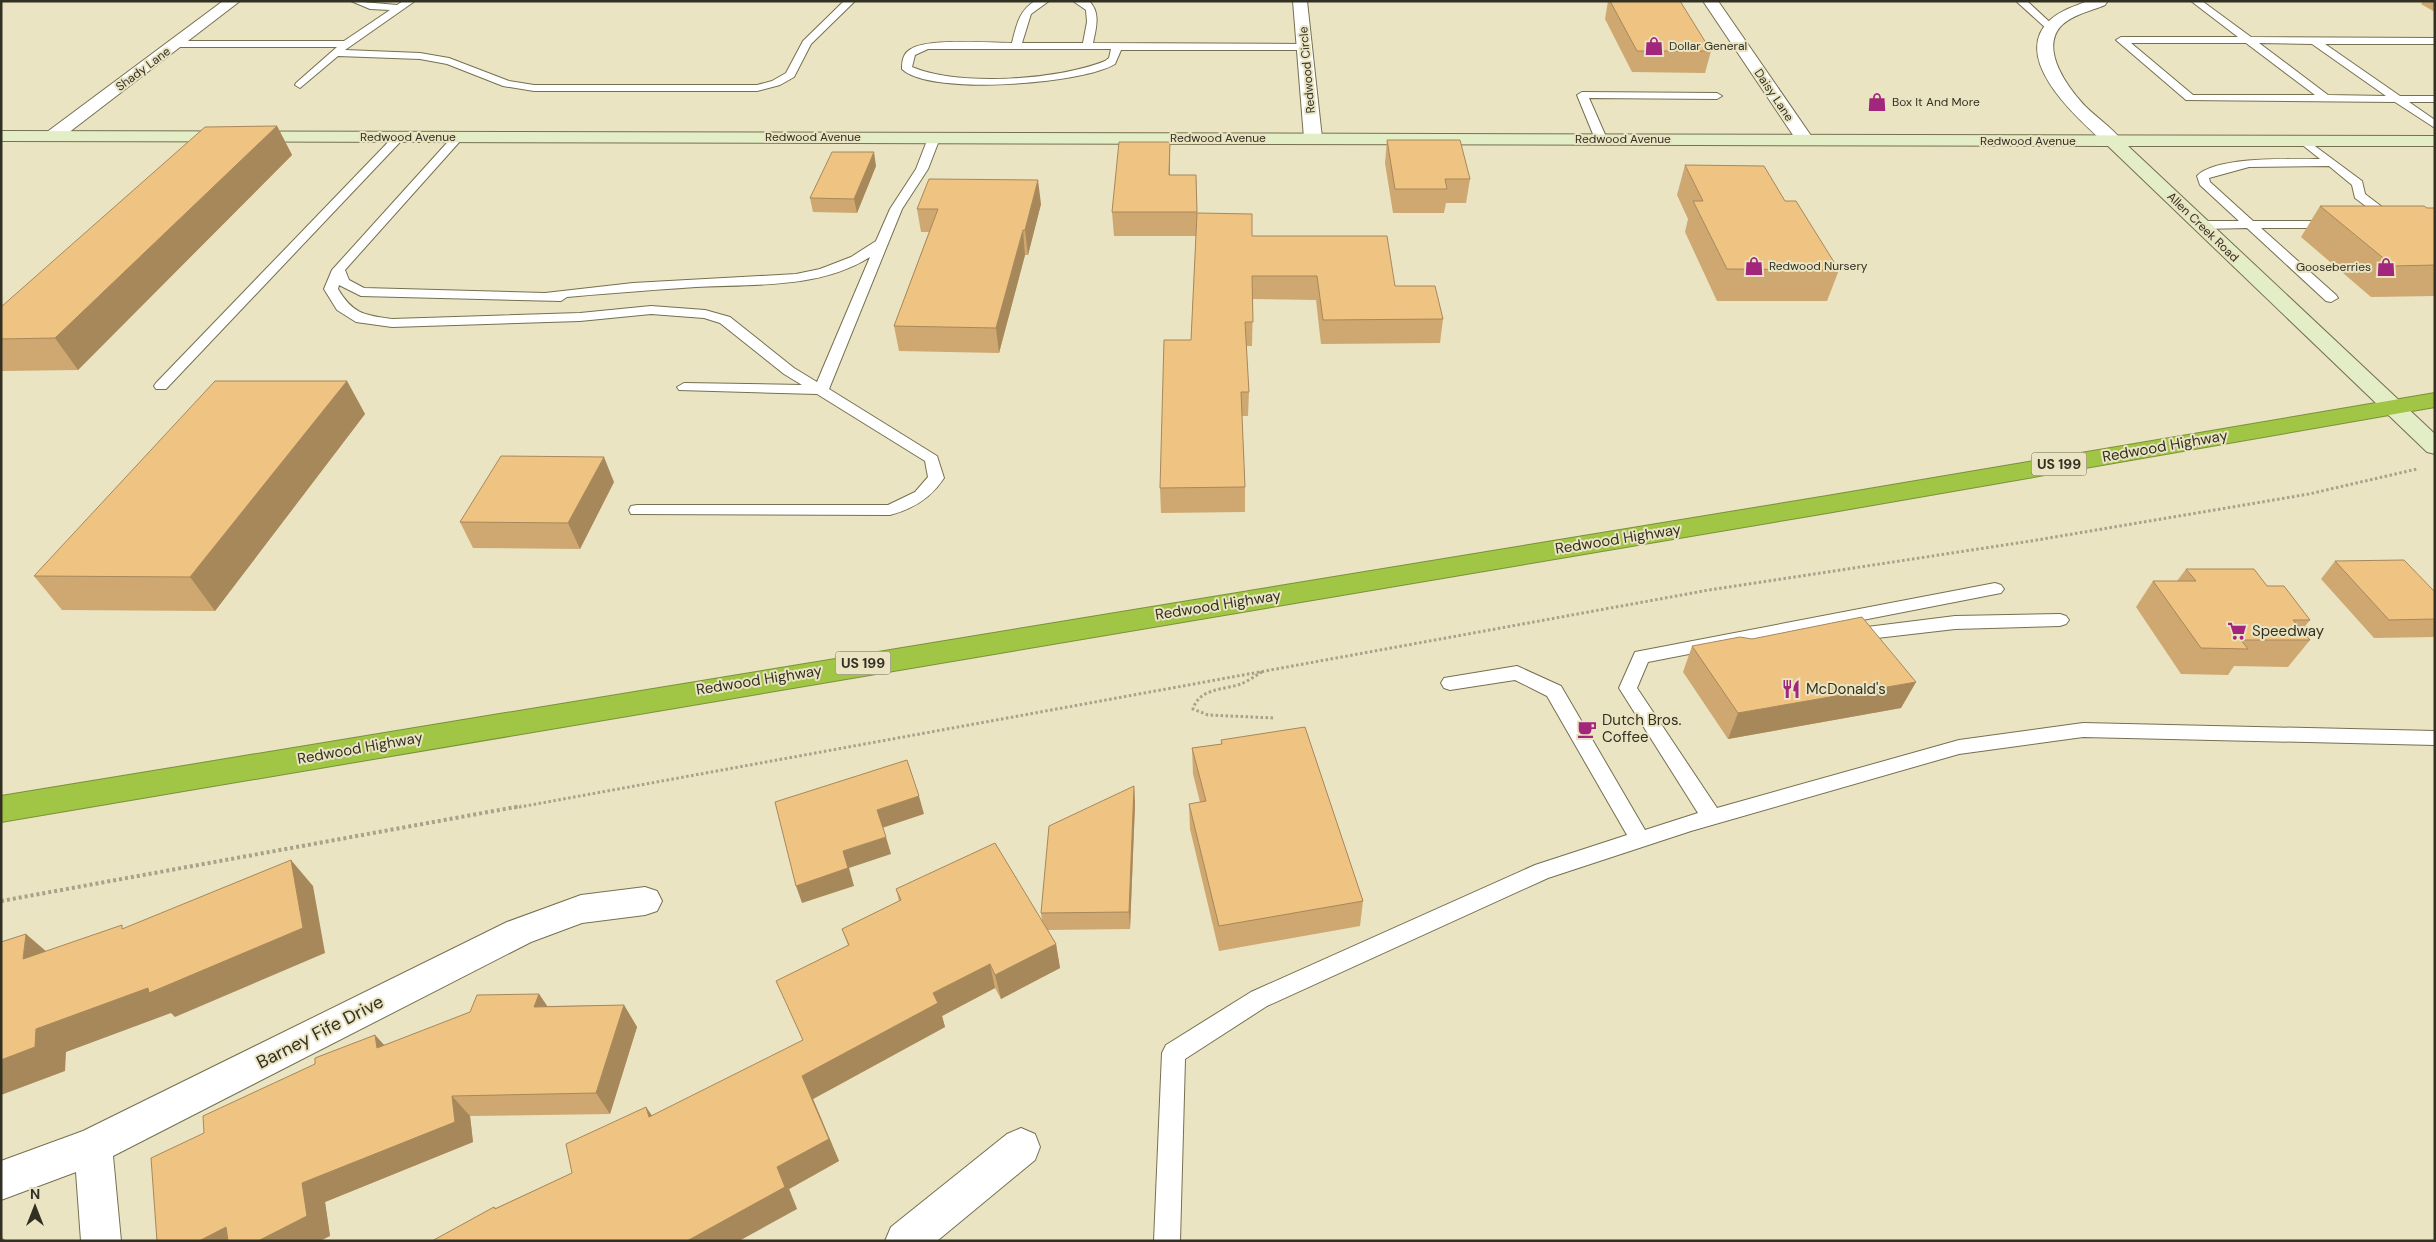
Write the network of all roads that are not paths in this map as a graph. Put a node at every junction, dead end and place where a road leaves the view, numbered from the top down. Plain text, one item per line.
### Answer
1 (234, 1) edge
2 (356, 1) edge
3 (410, 1) edge
4 (850, 1) edge
5 (1044, 1) edge
6 (1078, 1) edge
7 (1300, 1) edge
8 (1710, 1) edge
9 (2021, 1) edge
10 (2196, 1) edge
11 (2101, 2) edge
12 (396, 8) junction
13 (2051, 28) junction
14 (2247, 40) junction
15 (2313, 40) junction
16 (2435, 40) edge
17 (176, 44) junction
18 (346, 44) junction
19 (1016, 46) junction
20 (1087, 46) junction
21 (1116, 47) junction
22 (1305, 47) junction
23 (336, 53) junction
24 (300, 85) dead end
25 (1717, 96) dead end
26 (2325, 98) junction
27 (2396, 98) junction
28 (2435, 99) edge
29 (2435, 126) edge
30 (1, 136) edge
31 (53, 136) junction
32 (399, 137) junction
33 (458, 137) junction
34 (934, 138) junction
35 (1313, 138) junction
36 (1601, 139) junction
37 (1804, 140) junction
38 (2114, 141) junction
39 (2304, 141) junction
40 (2435, 141) edge
41 (2330, 162) junction
42 (2375, 223) edge
43 (2250, 224) junction
44 (2346, 224) edge
45 (2201, 225) junction
46 (882, 243) junction
47 (338, 270) junction
48 (550, 295) junction
49 (2330, 298) dead end
50 (651, 310) junction
51 (161, 386) dead end
52 (684, 387) dead end
53 (821, 390) junction
54 (2435, 400) edge
55 (2393, 408) junction
56 (2430, 457) edge
57 (637, 510) dead end
58 (1995, 588) dead end
59 (2060, 620) dead end
60 (1838, 638) edge
61 (1686, 649) junction
62 (1741, 656) edge
63 (1450, 683) dead end
64 (2433, 740) edge
65 (1, 809) edge
66 (1712, 817) junction
67 (1640, 840) junction
68 (645, 901) dead end
69 (93, 1146) junction
70 (1021, 1147) dead end
71 (1, 1181) edge
72 (101, 1241) edge
73 (905, 1241) edge
74 (1166, 1241) edge

1 - 17 street, Shady Lane
2 - 12 lane
3 - 12 lane
4 - 23 lane
5 - 19 lane
6 - 20 lane
7 - 22 street, Redwood Circle
8 - 37 street, Daisy Lane
9 - 13 lane
10 - 14 lane
11 - 13 street
12 - 18 lane
13 - 38 street, Allen Creek Road
14 - 15 lane
14 - 26 lane
14 - 26 lane
15 - 16 lane
15 - 27 lane
17 - 18 lane
17 - 31 street, Shady Lane
18 - 23 lane
19 - 20 lane
19 - 21 lane
20 - 21 lane
21 - 22 lane
22 - 35 street, Redwood Circle
23 - 24 lane
25 - 36 lane
26 - 27 lane
27 - 28 lane
27 - 29 lane
30 - 31 main road, Redwood Avenue
31 - 32 main road, Redwood Avenue
32 - 33 main road, Redwood Avenue
32 - 51 lane
33 - 34 main road, Redwood Avenue
33 - 47 lane
34 - 35 main road, Redwood Avenue
34 - 46 lane
35 - 36 main road, Redwood Avenue
36 - 37 main road, Redwood Avenue
37 - 38 main road, Redwood Avenue
38 - 39 main road, Redwood Avenue
38 - 45 main road, Allen Creek Road
39 - 40 main road, Redwood Avenue
39 - 41 lane
41 - 42 lane
41 - 43 lane
43 - 44 lane
43 - 45 lane
43 - 49 lane
45 - 55 main road, Allen Creek Road
46 - 48 lane
46 - 53 lane
47 - 48 lane
47 - 50 lane
48 - 50 lane
50 - 53 lane
52 - 53 lane
53 - 57 lane
54 - 55 highway, Redwood Highway / US 199
55 - 56 main road, Allen Creek Road
55 - 65 highway, Redwood Highway / US 199
58 - 61 lane
59 - 60 lane
61 - 62 lane
61 - 66 lane
63 - 67 lane
64 - 66 lane
66 - 67 lane
67 - 74 lane
68 - 69 street, Barney Fife Drive
69 - 71 street, Barney Fife Drive
69 - 72 street
70 - 73 street

